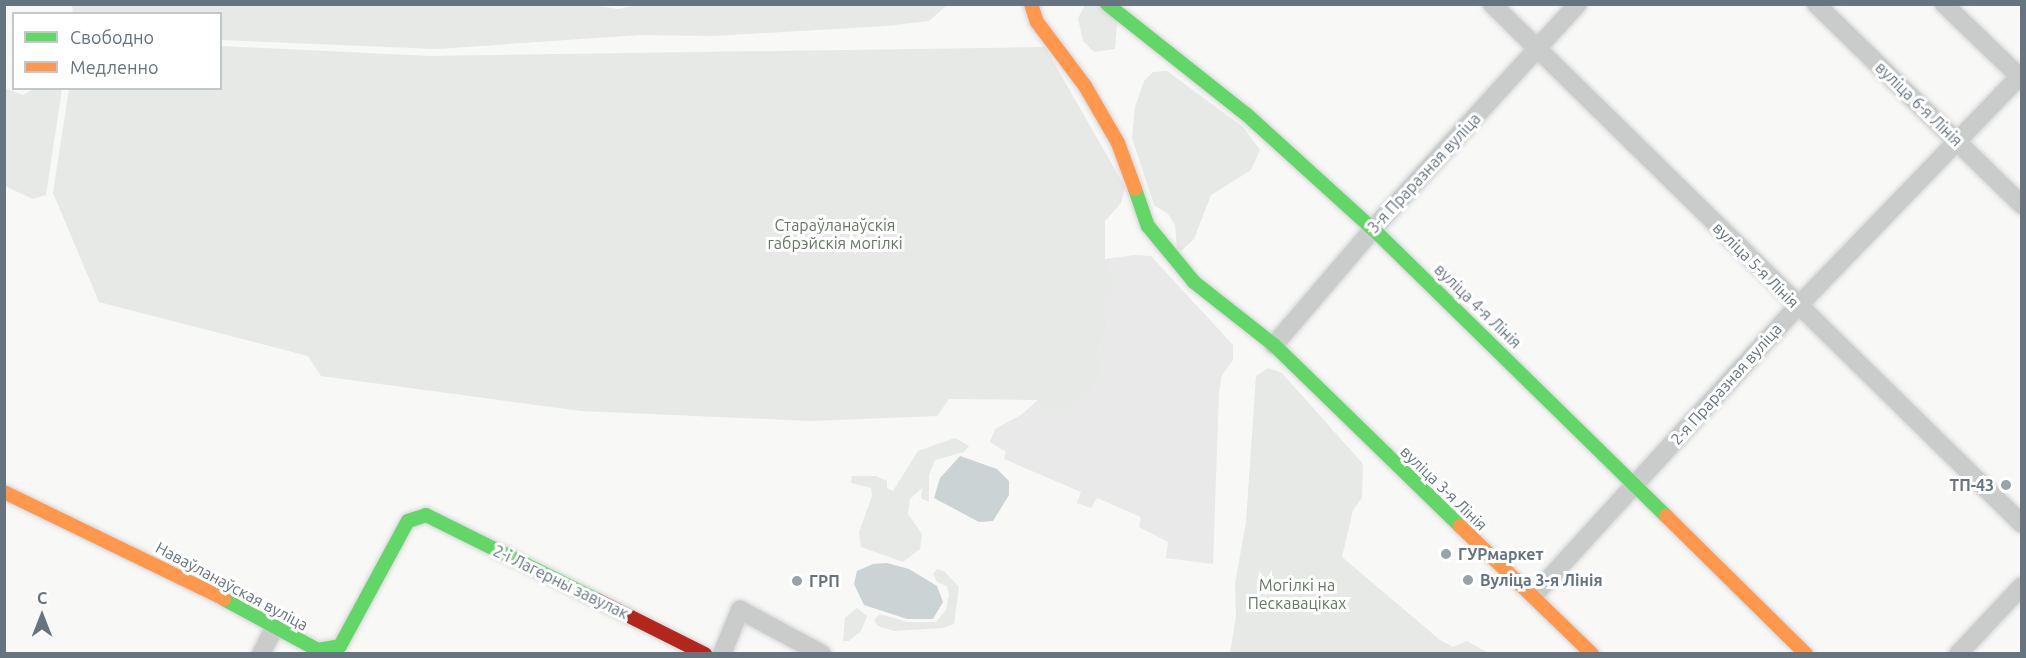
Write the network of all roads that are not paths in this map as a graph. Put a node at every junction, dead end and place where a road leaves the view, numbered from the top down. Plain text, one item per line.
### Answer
1 (1031, 4) edge
2 (1107, 4) edge
3 (1492, 4) edge
4 (1578, 4) edge
5 (1816, 4) edge
6 (1944, 4) edge
7 (1538, 50) junction
8 (2020, 77) edge
9 (1956, 140) junction
10 (2022, 205) edge
11 (1373, 229) junction
12 (1797, 306) junction
13 (1274, 345) junction
14 (1634, 485) junction
15 (4, 492) edge
16 (416, 515) joint
17 (2022, 524) edge
18 (2022, 586) edge
19 (1534, 595) junction
20 (274, 629) junction
21 (261, 654) edge
22 (705, 654) edge
23 (722, 654) edge
24 (822, 654) edge
25 (1592, 654) edge
26 (1806, 654) edge
27 (1958, 654) edge

1 - 13 street, вуліца 3-я Лінія
2 - 11 street, вуліца 4-я Лінія
3 - 7 street, вуліца 5-я Лінія
4 - 7 street, 3-я Праразная вуліца
5 - 9 street, вуліца 6-я Лінія
6 - 8 street
7 - 11 street, 3-я Праразная вуліца
7 - 12 street, вуліца 5-я Лінія
8 - 9 street, 2-я Праразная вуліца
9 - 10 street, вуліца 6-я Лінія
9 - 12 street, 2-я Праразная вуліца
11 - 13 street, 3-я Праразная вуліца
11 - 14 street, вуліца 4-я Лінія
12 - 14 street, 2-я Праразная вуліца
12 - 17 street, вуліца 5-я Лінія
13 - 19 street, вуліца 3-я Лінія
14 - 19 street, 2-я Праразная вуліца
14 - 26 street, вуліца 4-я Лінія
15 - 20 street, Наваўланаўская вуліца
16 - 20 street, Наваўланаўская вуліца
16 - 22 street, 2-і Лагерны завулак
18 - 27 street
19 - 25 street, вуліца 3-я Лінія
20 - 21 street
23 - 24 street

